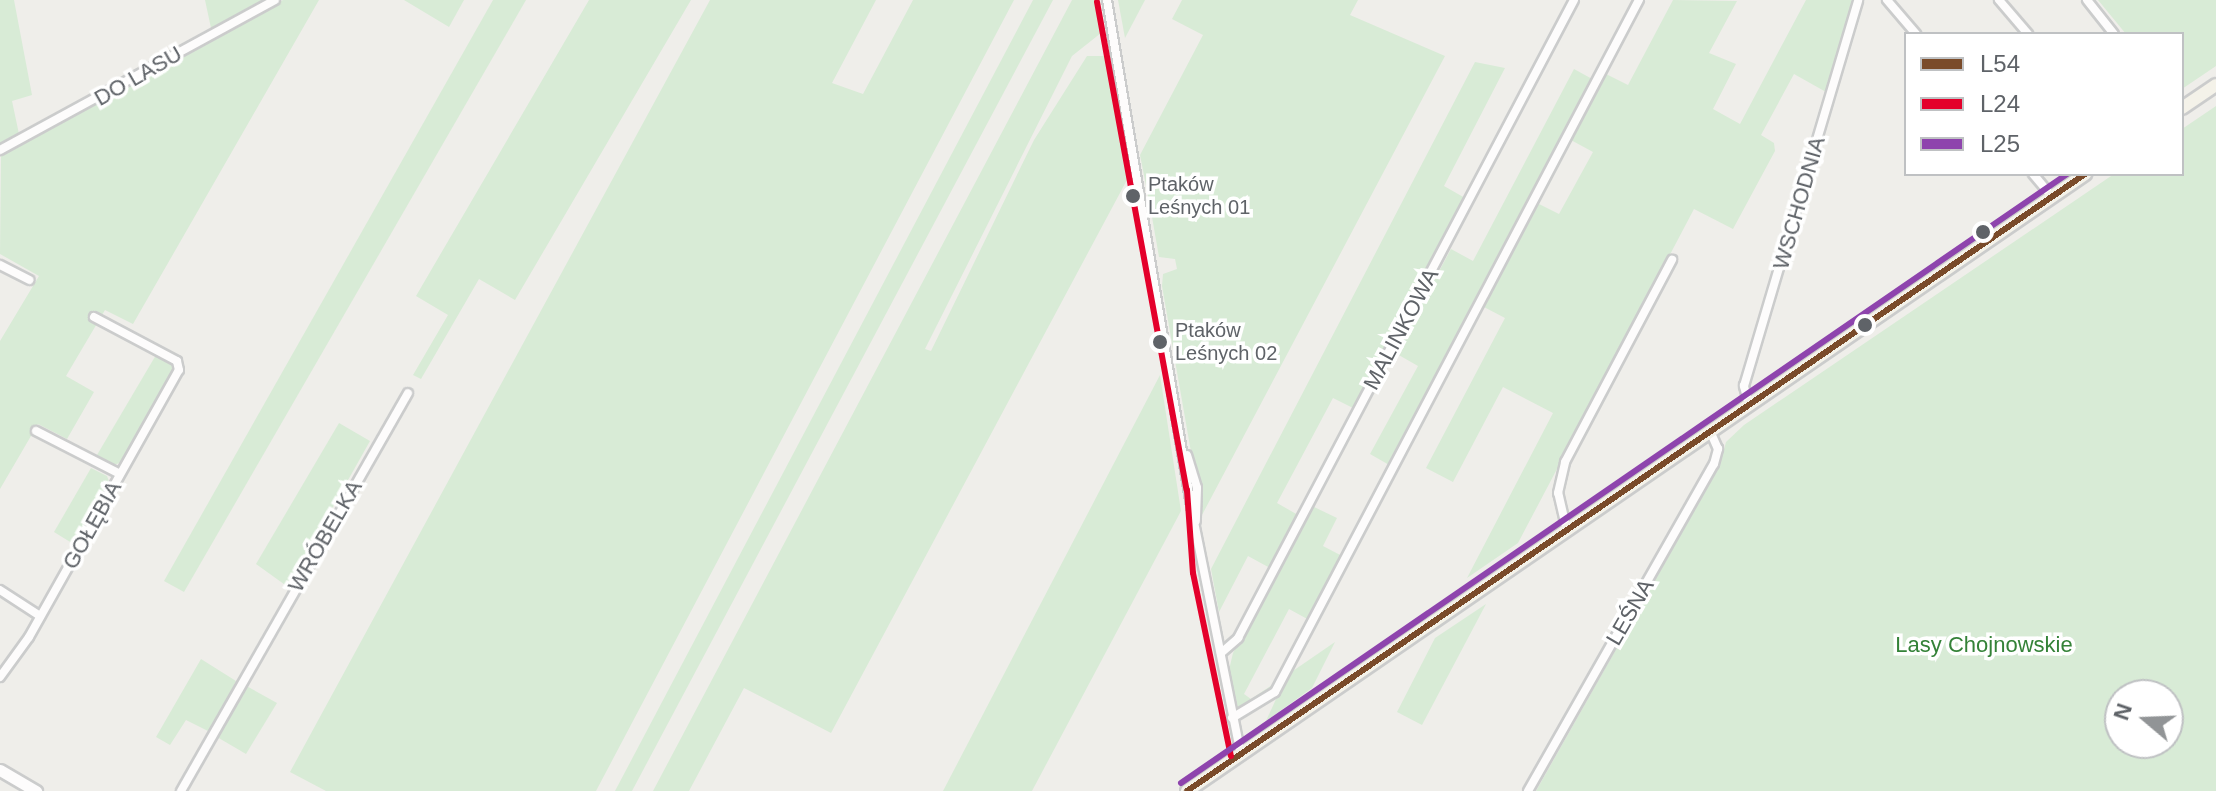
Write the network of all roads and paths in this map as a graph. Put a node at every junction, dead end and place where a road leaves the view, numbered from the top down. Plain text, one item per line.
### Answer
1 (275, 0) edge
2 (1107, 0) edge
3 (1574, 0) edge
4 (1639, 0) edge
5 (1858, 0) edge
6 (1887, 0) edge
7 (1999, 0) edge
8 (2087, 0) edge
9 (1914, 32) edge
10 (2026, 32) edge
11 (2112, 32) edge
12 (2216, 85) edge
13 (2184, 107) edge
14 (0, 150) edge
15 (2035, 176) edge
16 (2082, 176) edge
17 (2052, 197) junction
18 (1672, 260) dead end
19 (0, 265) edge
20 (29, 280) dead end
21 (94, 317) dead end
22 (408, 393) dead end
23 (1749, 405) junction
24 (36, 431) dead end
25 (1710, 431) junction
26 (120, 474) junction
27 (1567, 531) junction
28 (0, 590) edge
29 (40, 616) junction
30 (1221, 653) junction
31 (0, 677) edge
32 (1232, 718) junction
33 (1241, 754) junction
34 (0, 770) edge
35 (36, 791) edge
36 (181, 791) edge
37 (1187, 791) edge
38 (1528, 791) edge

1 - 14 street, DO LASU
2 - 30 street
3 - 30 street, MALINKOWA
4 - 32 street
5 - 23 street, WSCHODNIA
6 - 9 street
7 - 10 street
8 - 11 street
12 - 13 main road
15 - 17 street
16 - 17 main road
17 - 23 main road
18 - 27 street
19 - 20 street
21 - 26 street, GOŁĘBIA
22 - 36 street, WRÓBELKA
23 - 25 main road
24 - 26 street
25 - 27 main road
25 - 38 street, LEŚNA
26 - 29 street, GOŁĘBIA
27 - 33 main road
28 - 29 street
29 - 31 street, GOŁĘBIA
30 - 32 street
32 - 33 street
33 - 37 main road
34 - 35 street

